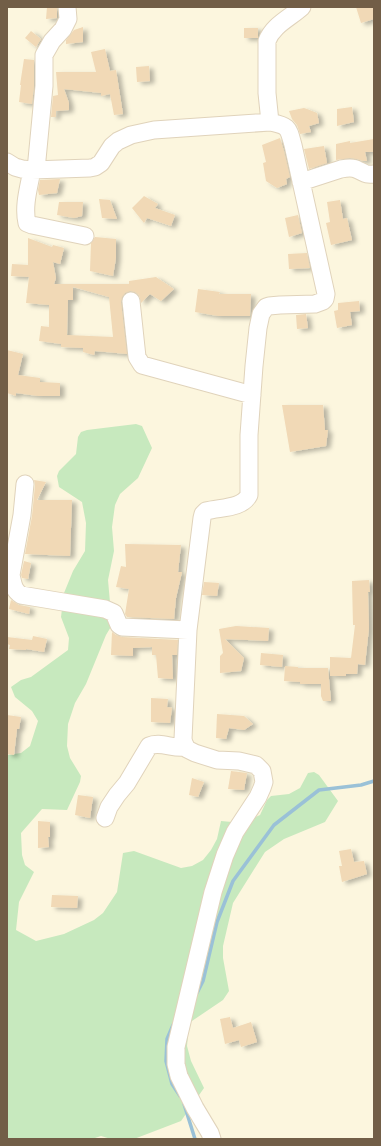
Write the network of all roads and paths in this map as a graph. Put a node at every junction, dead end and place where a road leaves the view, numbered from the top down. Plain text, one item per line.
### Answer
1 (67, 7) edge
2 (302, 7) edge
3 (270, 122) junction
4 (7, 162) edge
5 (34, 170) junction
6 (374, 174) edge
7 (301, 182) junction
8 (85, 236) dead end
9 (131, 301) dead end
10 (252, 395) junction
11 (25, 484) dead end
12 (188, 630) junction
13 (185, 747) junction
14 (105, 818) dead end
15 (212, 1139) edge

1 - 5 street
2 - 3 street
3 - 5 street
3 - 7 street
4 - 5 street
5 - 8 street
6 - 7 street
7 - 10 street
9 - 10 street
10 - 12 street
11 - 12 street
12 - 13 street
13 - 14 street
13 - 15 street

